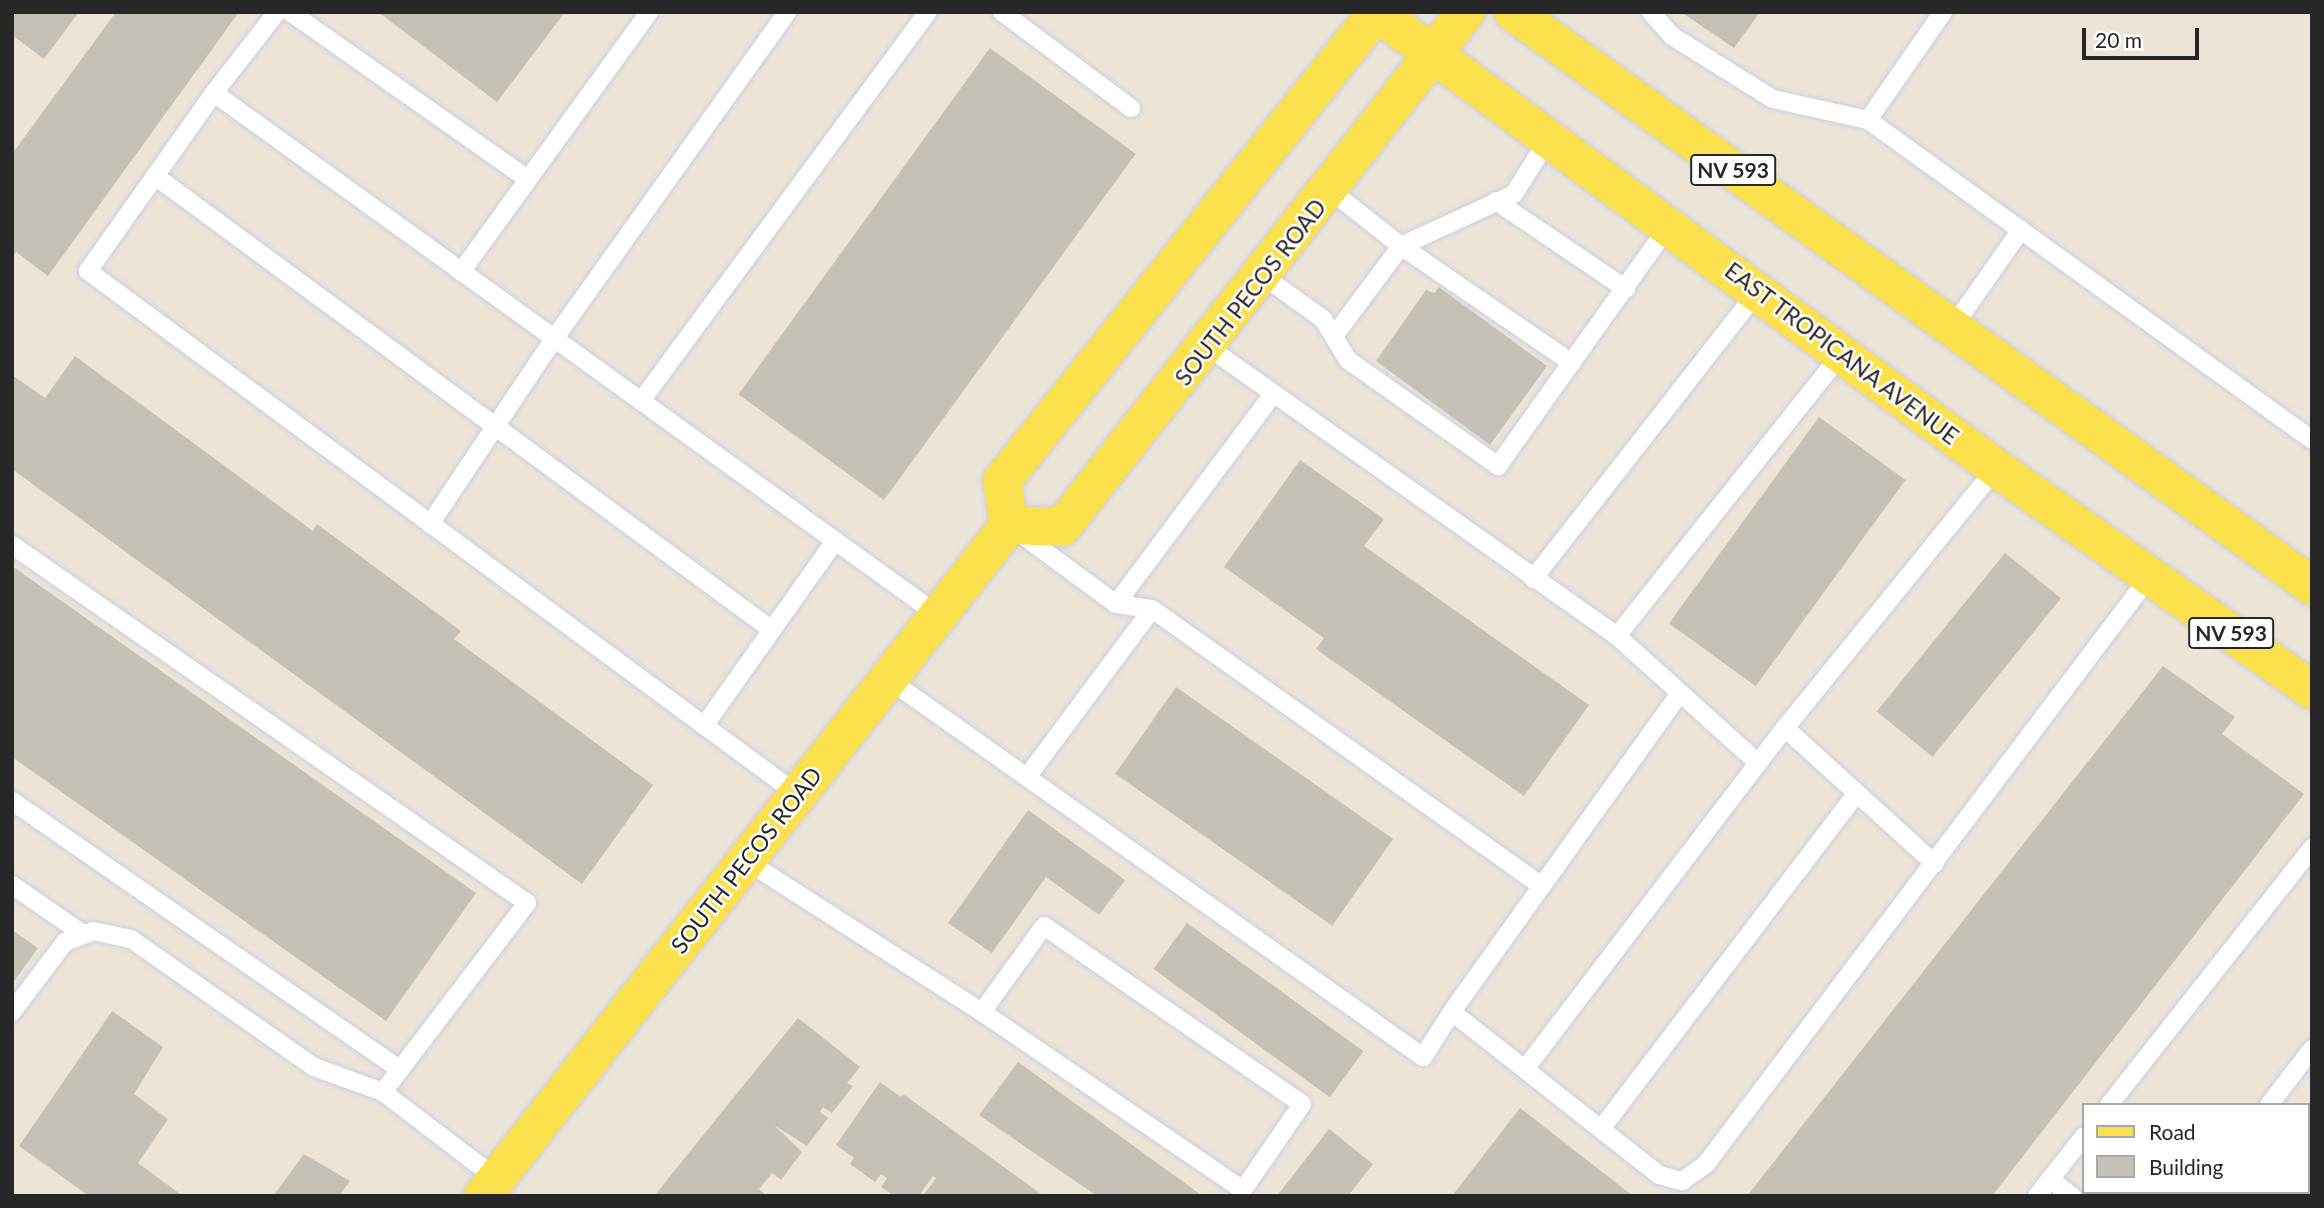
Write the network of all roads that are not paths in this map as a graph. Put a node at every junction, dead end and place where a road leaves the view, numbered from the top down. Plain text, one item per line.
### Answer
1 (277, 12) edge
2 (290, 12) edge
3 (649, 12) edge
4 (788, 12) edge
5 (928, 12) edge
6 (1002, 12) edge
7 (1376, 12) edge
8 (1466, 12) edge
9 (1513, 12) edge
10 (1651, 12) edge
11 (1943, 12) edge
12 (1435, 55) junction
13 (214, 93) junction
14 (1131, 108) dead end
15 (1868, 120) junction
16 (1549, 138) junction
17 (155, 176) junction
18 (528, 179) junction
19 (1330, 190) junction
20 (1496, 201) junction
21 (1669, 225) junction
22 (2021, 230) junction
23 (1401, 246) junction
24 (461, 272) junction
25 (1263, 276) junction
26 (1626, 289) junction
27 (1758, 291) junction
28 (1952, 328) junction
29 (1334, 336) junction
30 (554, 339) junction
31 (1208, 347) junction
32 (1843, 352) junction
33 (1572, 363) junction
34 (1273, 394) junction
35 (641, 401) junction
36 (495, 425) junction
37 (2312, 440) edge
38 (1996, 468) junction
39 (430, 524) junction
40 (1009, 525) junction
41 (835, 541) junction
42 (12, 545) edge
43 (2150, 576) junction
44 (1533, 579) junction
45 (2312, 586) edge
46 (1116, 604) junction
47 (1152, 609) junction
48 (938, 615) junction
49 (772, 630) junction
50 (1617, 636) junction
51 (888, 679) junction
52 (2312, 690) edge
53 (1680, 693) junction
54 (704, 726) junction
55 (1786, 727) junction
56 (1758, 763) junction
57 (1027, 777) junction
58 (1857, 793) junction
59 (797, 794) junction
60 (12, 801) edge
61 (2312, 848) edge
62 (746, 860) junction
63 (1935, 864) junction
64 (12, 885) edge
65 (1542, 886) junction
66 (83, 934) junction
67 (12, 1012) edge
68 (982, 1012) junction
69 (1452, 1012) junction
70 (2312, 1049) edge
71 (1525, 1069) junction
72 (400, 1070) junction
73 (383, 1092) junction
74 (2111, 1103) edge
75 (2271, 1103) edge
76 (1601, 1129) junction
77 (2082, 1139) edge
78 (2050, 1179) junction
79 (490, 1187) edge
80 (2037, 1196) edge
81 (2072, 1196) edge

1 - 13 lane
2 - 18 lane
3 - 18 lane
4 - 30 lane
5 - 35 lane
6 - 14 lane
7 - 12 main road, EAST TROPICANA AVENUE / NV 593
7 - 40 main road
8 - 12 main road, SOUTH PECOS ROAD
9 - 28 main road, NV 593
10 - 15 lane
11 - 15 lane
12 - 16 main road, EAST TROPICANA AVENUE / NV 593
12 - 19 main road, SOUTH PECOS ROAD
13 - 17 lane
13 - 24 lane
15 - 22 lane
16 - 20 lane
16 - 21 main road, EAST TROPICANA AVENUE / NV 593
17 - 36 lane
17 - 39 lane
18 - 24 lane
19 - 23 lane
19 - 25 main road, SOUTH PECOS ROAD
20 - 23 lane
20 - 26 lane
21 - 26 lane
21 - 27 main road, EAST TROPICANA AVENUE / NV 593
22 - 28 lane
22 - 37 lane
23 - 29 lane
23 - 33 lane
24 - 30 lane
25 - 29 lane
25 - 31 main road, SOUTH PECOS ROAD
26 - 33 lane
27 - 32 main road, EAST TROPICANA AVENUE / NV 593
27 - 44 lane
28 - 45 main road, NV 593
29 - 33 lane
30 - 35 lane
30 - 36 lane
31 - 34 lane
31 - 40 main road, SOUTH PECOS ROAD
32 - 38 main road, EAST TROPICANA AVENUE / NV 593
32 - 50 lane
34 - 44 lane
34 - 46 lane
35 - 41 lane
36 - 39 lane
36 - 49 lane
38 - 43 main road, EAST TROPICANA AVENUE / NV 593
38 - 55 lane
39 - 54 lane
40 - 46 lane
40 - 48 main road, SOUTH PECOS ROAD
41 - 48 lane
41 - 49 lane
42 - 72 lane
43 - 52 main road, EAST TROPICANA AVENUE / NV 593
43 - 63 lane
44 - 50 lane
46 - 47 lane
47 - 57 lane
47 - 65 lane
48 - 51 main road, SOUTH PECOS ROAD
49 - 54 lane
50 - 53 lane
51 - 57 lane
51 - 59 main road, SOUTH PECOS ROAD
53 - 56 lane
53 - 65 lane
54 - 59 lane
55 - 56 lane
55 - 58 lane
56 - 71 lane
57 - 69 lane
58 - 63 lane
58 - 76 lane
59 - 62 main road, SOUTH PECOS ROAD
60 - 72 lane
61 - 74 lane
62 - 68 lane
62 - 79 main road, SOUTH PECOS ROAD
63 - 76 lane
64 - 66 lane
65 - 69 lane
66 - 67 lane
66 - 73 lane
68 - 68 lane
69 - 71 lane
70 - 75 lane
71 - 76 lane
72 - 73 lane
73 - 79 lane
77 - 78 lane
78 - 80 lane
78 - 81 lane

